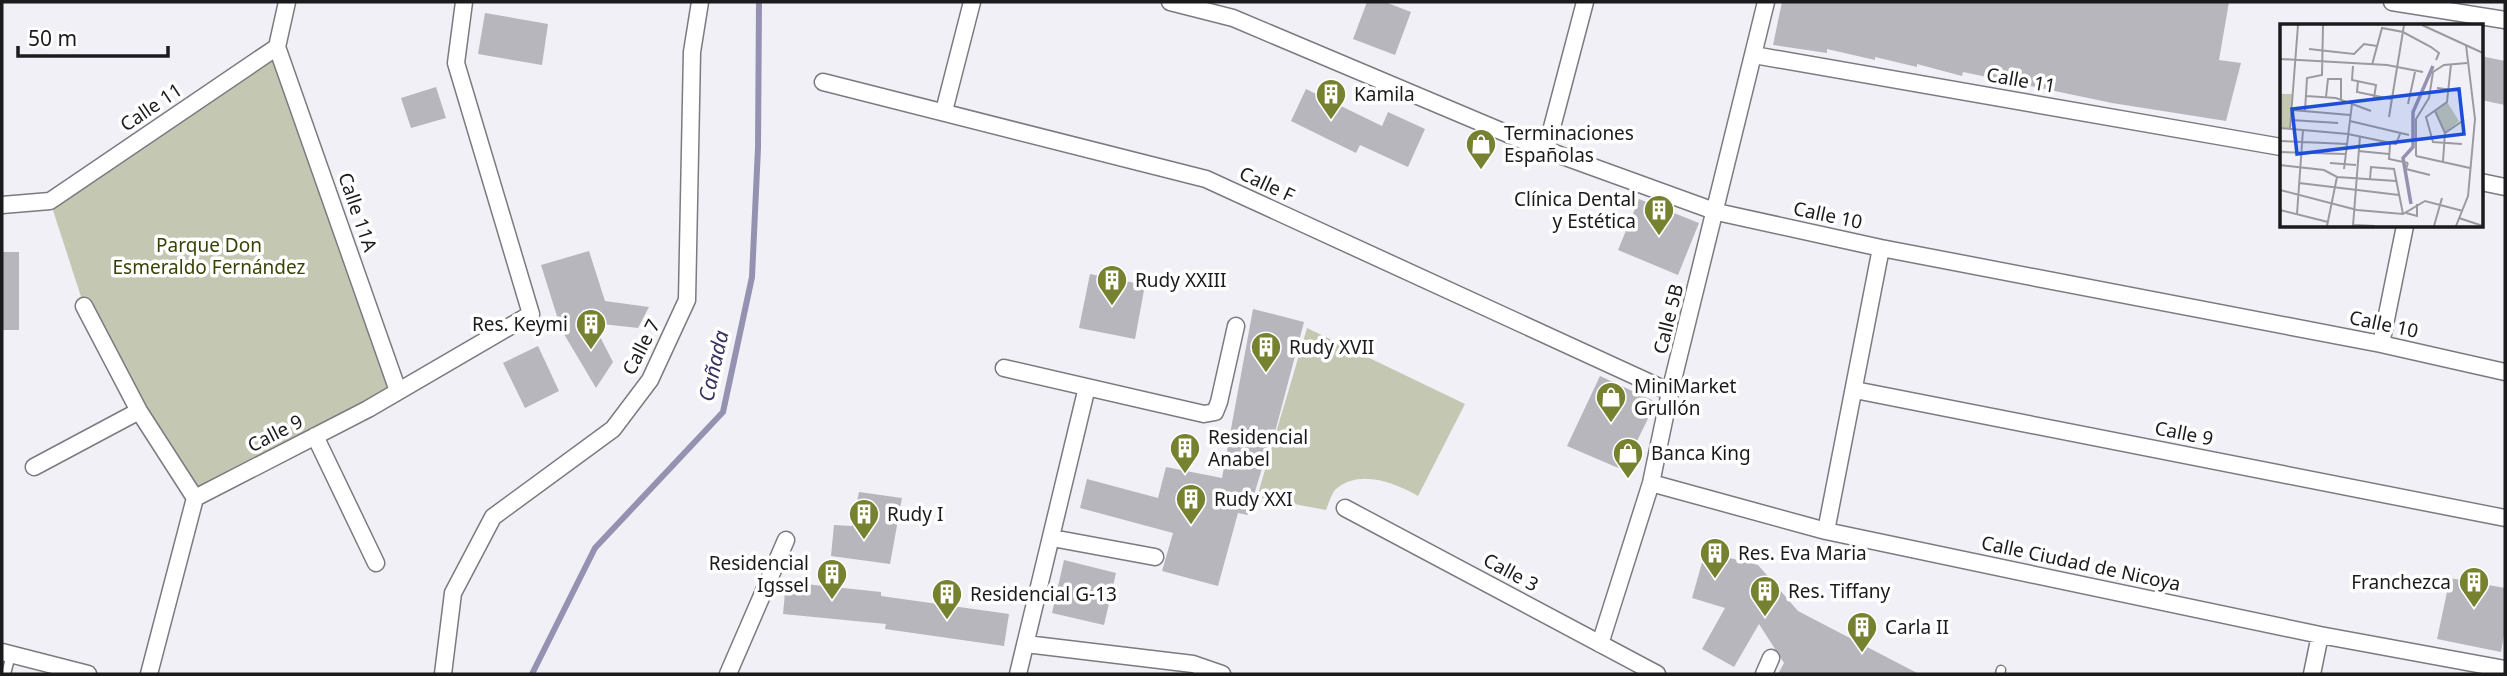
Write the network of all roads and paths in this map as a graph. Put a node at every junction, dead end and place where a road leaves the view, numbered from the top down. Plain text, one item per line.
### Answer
1 (287, 2) edge
2 (464, 2) edge
3 (700, 2) edge
4 (972, 2) edge
5 (1170, 2) edge
6 (1585, 2) edge
7 (1766, 2) edge
8 (2392, 2) edge
9 (2448, 13) edge
10 (2505, 20) edge
11 (277, 47) junction
12 (1754, 55) junction
13 (822, 82) dead end
14 (944, 111) junction
15 (2280, 147) edge
16 (1546, 150) junction
17 (2482, 183) edge
18 (2505, 187) edge
19 (2, 205) edge
20 (1717, 212) junction
21 (2404, 228) edge
22 (1881, 248) junction
23 (84, 306) dead end
24 (1236, 326) dead end
25 (2381, 344) junction
26 (1004, 368) dead end
27 (2505, 372) edge
28 (1087, 387) junction
29 (1855, 390) junction
30 (398, 391) junction
31 (1671, 393) junction
32 (139, 411) junction
33 (315, 436) junction
34 (34, 467) dead end
35 (1651, 483) junction
36 (195, 498) junction
37 (1345, 508) dead end
38 (2505, 518) edge
39 (1826, 531) junction
40 (1052, 538) junction
41 (786, 540) dead end
42 (1155, 557) dead end
43 (376, 563) dead end
44 (2320, 635) junction
45 (1026, 643) junction
46 (1600, 644) junction
47 (6, 654) edge
48 (1771, 658) dead end
49 (2505, 669) edge
50 (6, 674) edge
51 (88, 674) edge
52 (149, 674) edge
53 (443, 674) edge
54 (728, 674) edge
55 (1018, 674) edge
56 (1222, 674) edge
57 (1657, 674) edge
58 (1764, 674) edge
59 (2312, 674) edge

1 - 11 street
2 - 30 street, Calle 9
3 - 53 street, Calle 7
4 - 14 street
5 - 16 street, Calle 10
6 - 16 street
7 - 12 street, Calle 5B
8 - 9 street
9 - 10 street
11 - 19 street, Calle 11
11 - 30 street, Calle 11A
12 - 15 street, Calle 11
12 - 20 street, Calle 5B
13 - 14 street, Calle F
14 - 31 street, Calle F
16 - 20 street, Calle 10
17 - 18 street
20 - 22 street, Calle 10
20 - 31 street, Calle 5B
21 - 25 street
22 - 25 street, Calle 10
22 - 29 street
23 - 32 street
24 - 28 street
25 - 27 street, Calle 10
26 - 28 street
28 - 40 street
29 - 38 street, Calle 9
29 - 39 street
30 - 33 street, Calle 9
31 - 35 street, Calle 5B
32 - 34 street
32 - 36 street
33 - 36 street, Calle 9
33 - 43 street
35 - 39 street, Calle Ciudad de Nicoya
35 - 46 street, Calle 5B
36 - 52 street
37 - 46 street, Calle 3
39 - 44 street, Calle Ciudad de Nicoya
40 - 42 street
40 - 45 street
41 - 54 street
44 - 49 street, Calle Ciudad de Nicoya
44 - 59 street
45 - 55 street
45 - 56 street
46 - 57 street, Calle 3
47 - 50 lane
47 - 51 street
48 - 58 street

